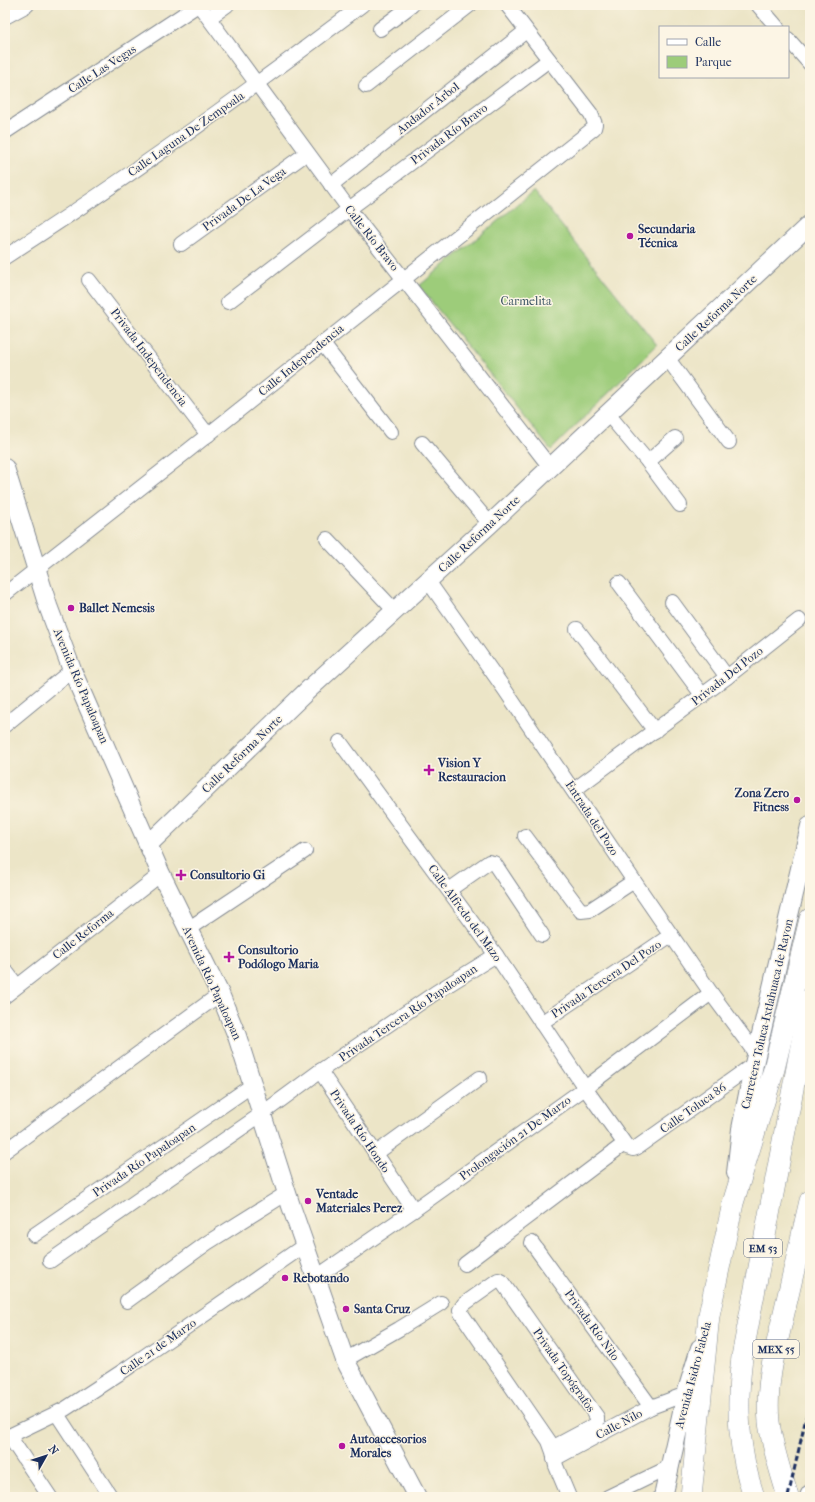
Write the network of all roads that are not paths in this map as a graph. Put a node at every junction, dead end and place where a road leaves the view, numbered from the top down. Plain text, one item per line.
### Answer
1 (27, 5) edge
2 (198, 5) edge
3 (227, 5) edge
4 (362, 5) edge
5 (412, 5) edge
6 (470, 5) edge
7 (507, 5) edge
8 (763, 7) edge
9 (5, 17) edge
10 (209, 18) junction
11 (776, 26) edge
12 (380, 29) dead end
13 (526, 31) junction
14 (789, 40) edge
15 (549, 60) junction
16 (810, 64) edge
17 (257, 85) junction
18 (366, 86) dead end
19 (5, 132) edge
20 (307, 153) junction
21 (331, 185) junction
22 (348, 209) junction
23 (810, 224) edge
24 (181, 244) dead end
25 (5, 257) edge
26 (403, 278) junction
27 (89, 280) dead end
28 (228, 302) dead end
29 (322, 343) junction
30 (668, 359) junction
31 (608, 414) junction
32 (391, 432) dead end
33 (208, 435) junction
34 (675, 438) dead end
35 (422, 442) dead end
36 (729, 442) dead end
37 (648, 462) junction
38 (550, 466) junction
39 (5, 468) edge
40 (9, 497) edge
41 (680, 505) dead end
42 (490, 524) junction
43 (327, 539) dead end
44 (37, 569) junction
45 (428, 581) junction
46 (619, 583) dead end
47 (5, 594) edge
48 (672, 602) dead end
49 (395, 611) junction
50 (799, 620) dead end
51 (577, 629) dead end
52 (72, 670) junction
53 (727, 677) junction
54 (703, 696) junction
55 (5, 725) edge
56 (654, 731) junction
57 (340, 742) dead end
58 (574, 790) junction
59 (810, 826) edge
60 (525, 836) dead end
61 (149, 844) junction
62 (306, 851) dead end
63 (161, 874) junction
64 (634, 881) junction
65 (449, 890) junction
66 (810, 919) edge
67 (188, 928) junction
68 (542, 935) dead end
69 (671, 935) junction
70 (496, 955) junction
71 (5, 970) edge
72 (17, 986) junction
73 (711, 993) junction
74 (220, 994) junction
75 (5, 996) edge
76 (810, 999) edge
77 (541, 1023) junction
78 (755, 1059) junction
79 (320, 1071) junction
80 (480, 1078) dead end
81 (254, 1084) junction
82 (585, 1088) junction
83 (263, 1113) junction
84 (627, 1147) junction
85 (5, 1151) edge
86 (375, 1154) junction
87 (288, 1193) junction
88 (810, 1201) edge
89 (733, 1203) junction
90 (414, 1210) junction
91 (34, 1235) dead end
92 (532, 1244) dead end
93 (305, 1246) junction
94 (50, 1261) dead end
95 (465, 1264) dead end
96 (315, 1278) junction
97 (127, 1301) dead end
98 (441, 1303) dead end
99 (710, 1315) junction
100 (345, 1360) junction
101 (686, 1394) junction
102 (651, 1407) junction
103 (57, 1414) junction
104 (7, 1437) edge
105 (553, 1453) junction
106 (670, 1467) junction
107 (810, 1494) edge
108 (50, 1497) edge
109 (111, 1497) edge
110 (417, 1497) edge
111 (569, 1497) edge
112 (608, 1497) edge
113 (663, 1497) edge
114 (691, 1497) edge
115 (754, 1497) edge
116 (788, 1497) edge
117 (809, 1497) edge

1 - 9 street
2 - 10 street, Calle Río Bravo
2 - 19 street, Calle Las Vegas
3 - 10 street
4 - 17 street, Calle Laguna De Zempoala
5 - 12 street
6 - 18 street
7 - 13 street
8 - 11 street
10 - 17 street, Calle Río Bravo
13 - 15 street
13 - 21 street, Andador Árbol
14 - 16 street
15 - 22 street, Privada Río Bravo
15 - 26 street, Calle Independencia
17 - 20 street, Calle Río Bravo
17 - 25 street, Calle Laguna De Zempoala
20 - 21 street, Calle Río Bravo
20 - 24 street, Privada De La Vega
21 - 22 street, Calle Río Bravo
22 - 26 street, Calle Río Bravo
22 - 28 street, Privada Río Bravo
23 - 30 main road, Calle Reforma Norte
26 - 29 street, Calle Independencia
26 - 38 street, Calle Río Bravo
27 - 33 street, Privada Independencia
29 - 32 street
29 - 33 street, Calle Independencia
30 - 31 main road, Calle Reforma Norte
30 - 36 street
31 - 37 street
31 - 38 main road, Calle Reforma Norte
33 - 44 street, Calle Independencia
34 - 37 street
35 - 42 street
37 - 41 street
38 - 42 main road, Calle Reforma Norte
39 - 40 main road, Avenida Río Papaloapan
40 - 44 main road, Avenida Río Papaloapan
42 - 45 main road, Calle Reforma Norte
43 - 49 street
44 - 47 street, Calle Independencia
44 - 52 main road, Avenida Río Papaloapan
45 - 49 main road, Calle Reforma Norte
45 - 58 street, Entrada del Pozo
46 - 54 street
48 - 53 street
49 - 61 main road, Calle Reforma Norte
50 - 53 street, Privada Del Pozo
51 - 56 street
52 - 55 street
52 - 61 main road, Avenida Río Papaloapan
53 - 54 street, Privada Del Pozo
54 - 56 street, Privada Del Pozo
56 - 58 street, Privada Del Pozo
57 - 65 street, Calle Alfredo del Mazo
58 - 64 street, Entrada del Pozo
59 - 78 main road, Carretera Toluca-Ixtlahuaca de Rayon
60 - 64 street
61 - 63 main road, Avenida Río Papaloapan
62 - 67 street
63 - 67 main road, Avenida Río Papaloapan
63 - 72 street, Calle Reforma
64 - 69 street, Entrada del Pozo
65 - 68 street
65 - 70 street, Calle Alfredo del Mazo
66 - 89 highway, Carretera Toluca-Ixtlahuaca de Rayon
67 - 74 main road, Avenida Río Papaloapan
69 - 73 street, Entrada del Pozo
69 - 77 street, Privada Tercera Del Pozo
70 - 77 street, Calle Alfredo del Mazo
70 - 79 street, Privada Tercera Río Papaloapan
71 - 72 street
72 - 75 street, Calle Reforma
73 - 78 street, Entrada del Pozo
73 - 82 street, Prolongación 21 De Marzo
74 - 81 main road, Avenida Río Papaloapan
74 - 85 street
76 - 115 highway, EM 53
77 - 82 street, Calle Alfredo del Mazo
78 - 84 street, Calle Toluca 86
78 - 89 main road, Carretera Toluca-Ixtlahuaca de Rayon
79 - 83 street, Privada Tercera Río Papaloapan
79 - 86 street, Privada Río Hondo
80 - 86 street
81 - 83 main road, Avenida Río Papaloapan
81 - 91 street, Privada Río Papaloapan
82 - 84 street, Calle Alfredo del Mazo
82 - 90 street, Prolongación 21 De Marzo
83 - 87 main road, Avenida Río Papaloapan
83 - 94 street, Privada Tercera Río Papaloapan
84 - 95 street, Calle Toluca 86
86 - 90 street, Privada Río Hondo
87 - 93 main road, Avenida Río Papaloapan
87 - 97 street
88 - 116 highway, MEX 55
89 - 99 highway, Carretera Toluca-Ixtlahuaca de Rayon
90 - 96 street, Prolongación 21 De Marzo
92 - 102 street, Privada Río Nilo
93 - 96 main road, Avenida Río Papaloapan
93 - 103 street, Calle 21 de Marzo
96 - 100 main road, Avenida Río Papaloapan
98 - 100 street
99 - 101 main road, Avenida Isidro Fabela
99 - 114 highway, Avenida Isidro Fabela
100 - 110 main road, Avenida Río Papaloapan
101 - 102 street, Calle Nilo
101 - 106 main road, Avenida Isidro Fabela
102 - 105 street, Calle Nilo
103 - 104 street, Calle 21 de Marzo
103 - 109 street
104 - 108 street
105 - 105 street, Privada Topógrafos
105 - 111 street
106 - 112 street
106 - 113 main road, Avenida Isidro Fabela
107 - 117 main road

